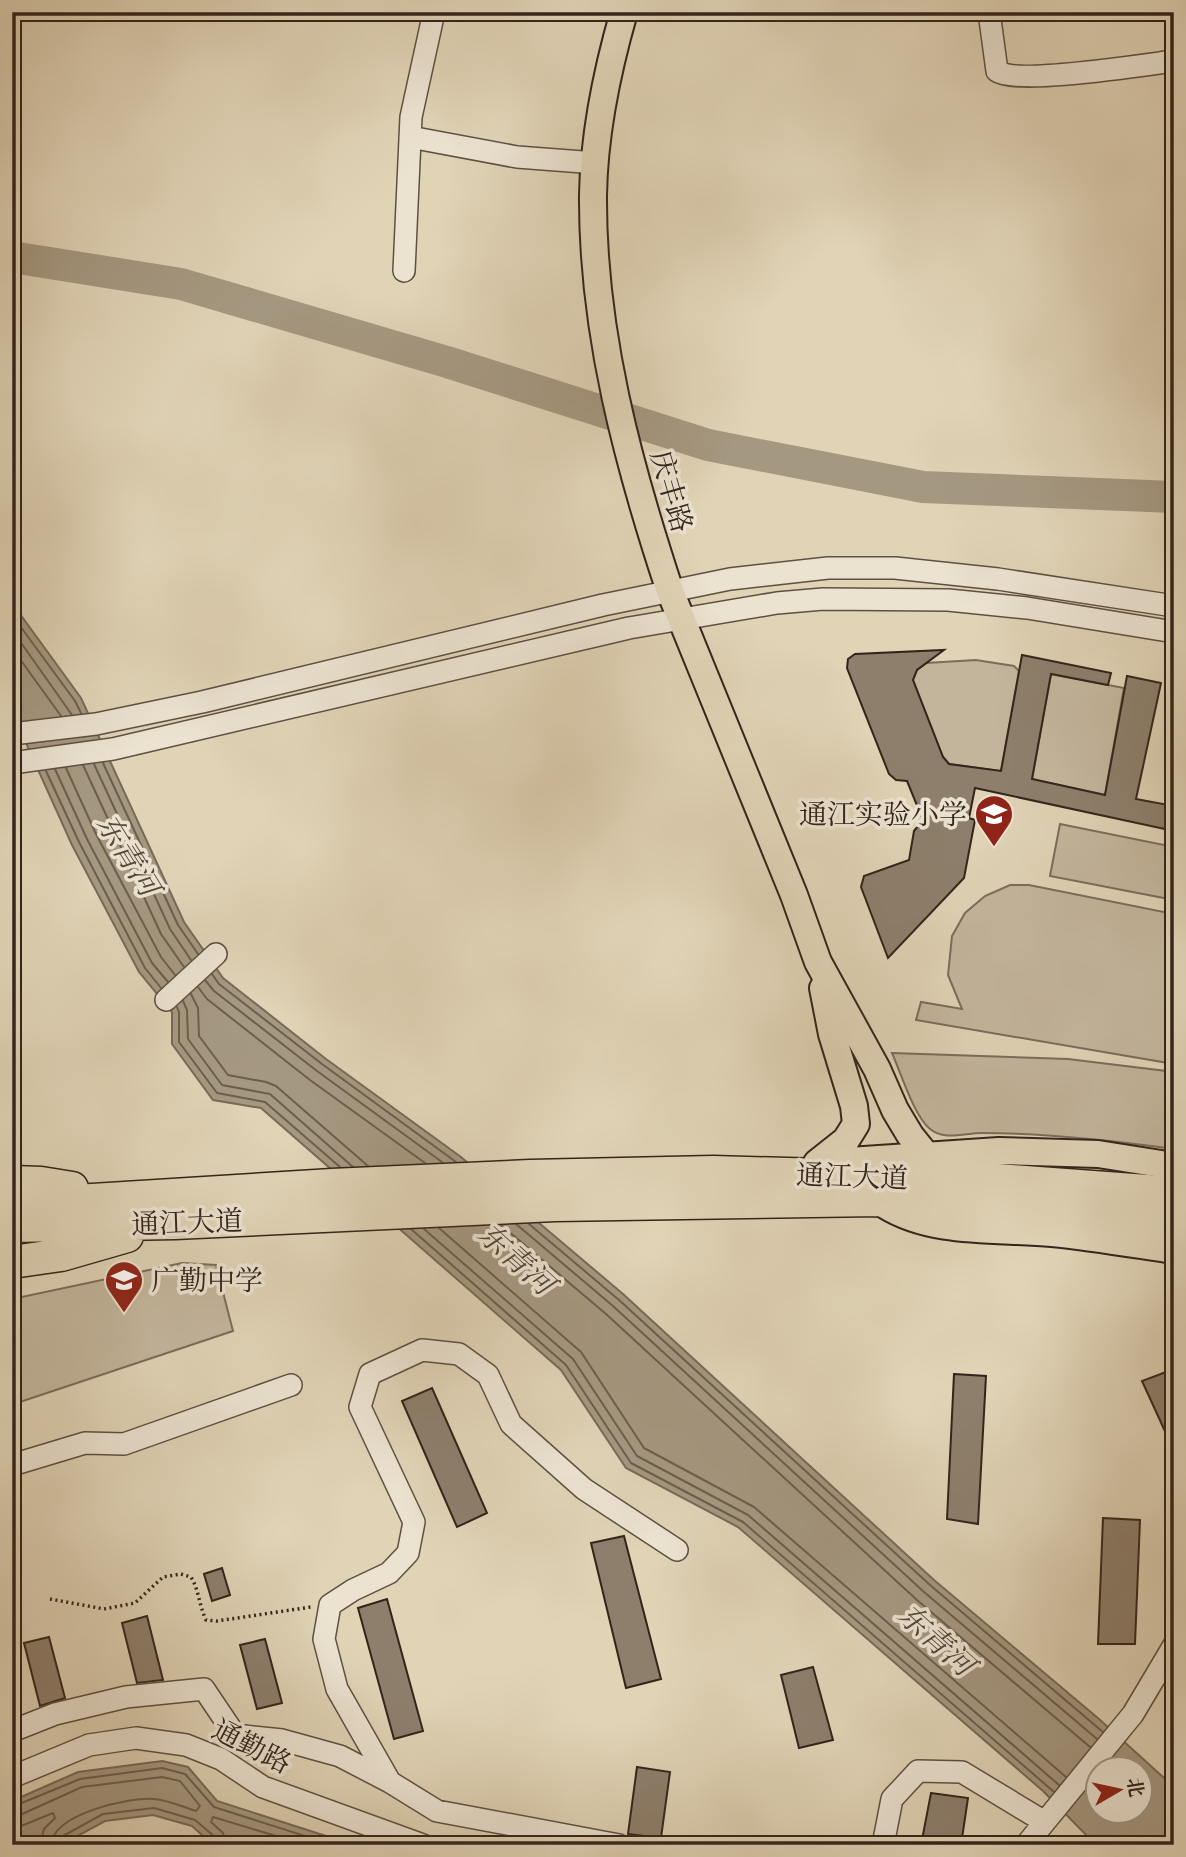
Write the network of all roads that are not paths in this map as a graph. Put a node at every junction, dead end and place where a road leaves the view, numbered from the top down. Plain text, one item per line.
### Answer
1 (434, 12) edge
2 (624, 12) edge
3 (989, 12) edge
4 (1174, 61) edge
5 (410, 137) junction
6 (596, 163) junction
7 (404, 271) dead end
8 (670, 591) junction
9 (1174, 606) edge
10 (681, 619) junction
11 (1174, 632) edge
12 (12, 734) edge
13 (19, 762) edge
14 (216, 954) dead end
15 (818, 962) junction
16 (166, 1000) dead end
17 (926, 1155) junction
18 (1174, 1166) edge
19 (805, 1168) junction
20 (978, 1180) junction
21 (12, 1182) edge
22 (1174, 1193) edge
23 (136, 1198) junction
24 (877, 1200) junction
25 (12, 1205) edge
26 (175, 1223) junction
27 (1174, 1224) edge
28 (12, 1226) edge
29 (12, 1247) edge
30 (85, 1248) junction
31 (1174, 1250) edge
32 (12, 1262) edge
33 (291, 1385) dead end
34 (12, 1465) edge
35 (677, 1550) dead end
36 (1174, 1645) edge
37 (12, 1731) edge
38 (12, 1777) edge
39 (390, 1782) junction
40 (1043, 1821) junction
41 (535, 1837) edge
42 (423, 1845) edge
43 (619, 1845) edge
44 (883, 1845) edge
45 (1026, 1845) edge

1 - 5 street
2 - 6 main road, 庆丰路
3 - 4 street
5 - 6 street
5 - 7 street
6 - 8 main road, 庆丰路
8 - 9 street
8 - 10 main road, 庆丰路
8 - 12 street
10 - 11 street
10 - 13 street
10 - 15 main road, 庆丰路
14 - 16 street
15 - 17 main road
15 - 19 main road
17 - 18 main road
17 - 19 main road
17 - 20 main road
19 - 20 highway, 通江大道
19 - 23 highway, 通江大道
20 - 22 highway, 通江大道
21 - 23 highway
23 - 25 highway, 通江大道
24 - 26 highway, 通江大道
24 - 27 highway, 通江大道
24 - 31 main road
26 - 28 highway, 通江大道
26 - 30 highway
29 - 30 street
30 - 32 highway
33 - 34 street
35 - 39 street
36 - 40 street
37 - 39 street
38 - 42 street, 通勤路
39 - 41 street
40 - 44 street
40 - 45 street
41 - 43 street

